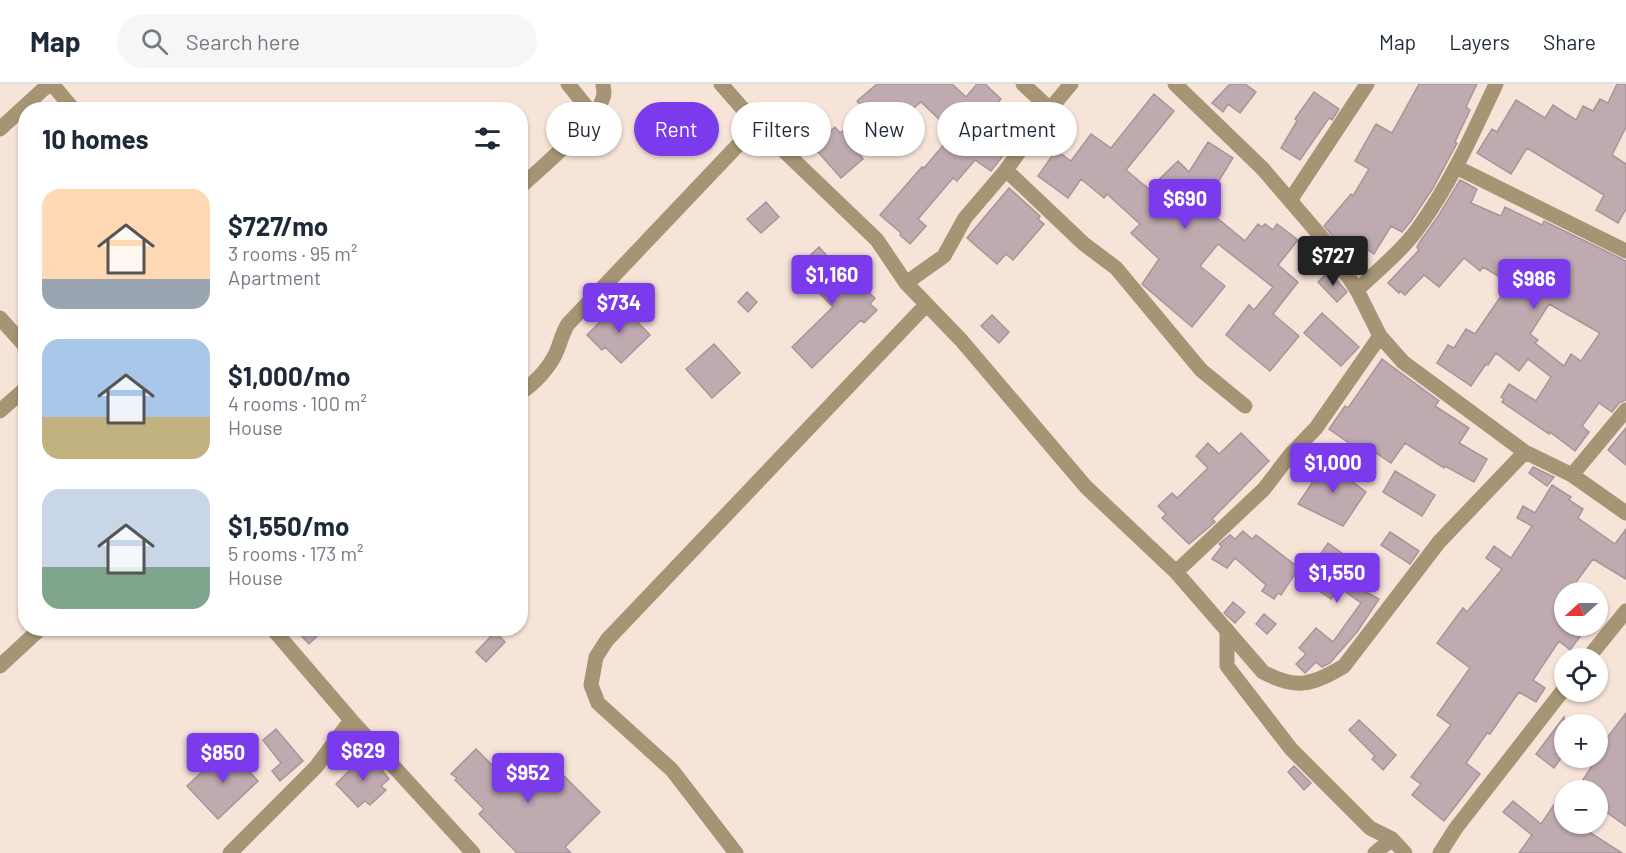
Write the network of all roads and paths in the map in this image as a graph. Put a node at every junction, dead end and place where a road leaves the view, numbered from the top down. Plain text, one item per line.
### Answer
1 (50, 84) edge
2 (568, 84) edge
3 (603, 84) edge
4 (721, 84) edge
5 (1023, 84) edge
6 (1071, 84) edge
7 (1175, 84) edge
8 (1367, 84) edge
9 (1496, 84) edge
10 (30, 102) edge
11 (67, 102) edge
12 (583, 102) edge
13 (601, 102) edge
14 (737, 102) edge
15 (1042, 102) edge
16 (1056, 102) edge
17 (18, 113) edge
18 (0, 129) edge
19 (731, 152) edge
20 (554, 156) edge
21 (789, 156) edge
22 (1016, 156) edge
23 (1456, 167) junction
24 (1006, 170) junction
25 (528, 180) edge
26 (1291, 200) junction
27 (1626, 251) edge
28 (906, 283) junction
29 (1357, 290) junction
30 (926, 305) junction
31 (0, 318) edge
32 (1380, 336) junction
33 (18, 338) edge
34 (528, 387) edge
35 (18, 395) edge
36 (1245, 406) dead end
37 (0, 411) edge
38 (1626, 411) edge
39 (1525, 452) junction
40 (1572, 475) junction
41 (1626, 513) edge
42 (1176, 572) junction
43 (1626, 611) edge
44 (1227, 630) junction
45 (32, 636) edge
46 (279, 636) edge
47 (1596, 648) edge
48 (0, 666) edge
49 (1554, 702) edge
50 (351, 720) junction
51 (1392, 839) junction
52 (230, 853) edge
53 (473, 853) edge
54 (736, 853) edge
55 (1375, 853) edge
56 (1405, 853) edge
57 (1440, 853) edge

1 - 10 street
1 - 11 street
2 - 12 street
3 - 13 street
4 - 14 street
5 - 15 street
6 - 16 street
7 - 26 street
8 - 26 street
9 - 23 street
17 - 18 street
19 - 34 street
20 - 25 street
21 - 28 street
22 - 24 street
23 - 27 street
23 - 29 street
24 - 28 street
24 - 36 street
26 - 29 street
28 - 30 street
29 - 32 street
30 - 42 street
30 - 54 street
31 - 33 street
32 - 39 street
32 - 42 street
35 - 37 street
38 - 40 street
39 - 40 street
39 - 44 street
40 - 41 street
42 - 44 street
43 - 47 street
44 - 51 street
45 - 48 street
46 - 50 street
49 - 57 street
50 - 52 street
50 - 53 street
51 - 55 street
51 - 56 street

